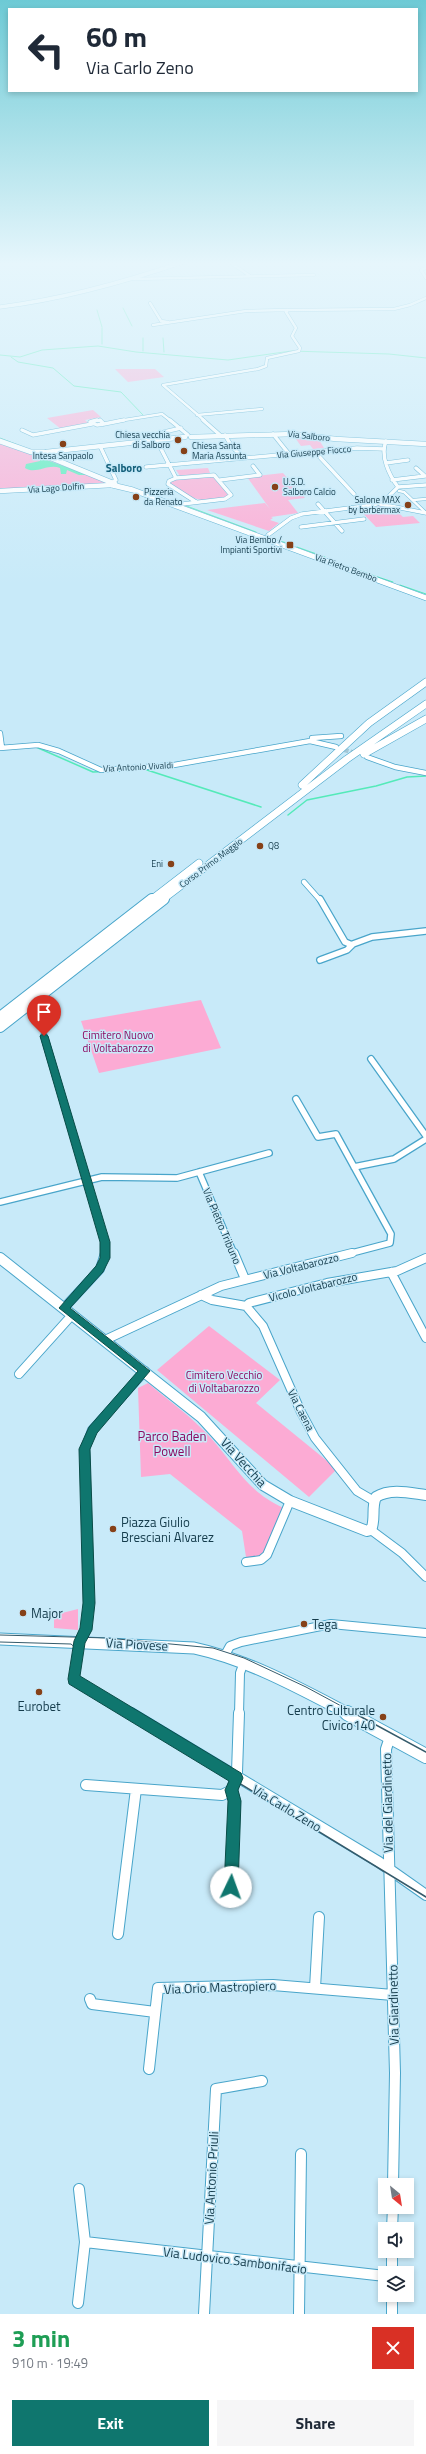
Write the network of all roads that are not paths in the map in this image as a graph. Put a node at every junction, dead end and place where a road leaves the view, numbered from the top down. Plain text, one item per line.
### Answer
1 (258, 369) edge
2 (262, 408) dead end
3 (197, 415) junction
4 (181, 428) junction
5 (22, 430) dead end
6 (164, 432) dead end
7 (273, 434) junction
8 (220, 435) junction
9 (225, 435) junction
10 (188, 436) junction
11 (0, 440) edge
12 (386, 440) junction
13 (157, 441) junction
14 (426, 444) edge
15 (100, 446) junction
16 (384, 449) junction
17 (315, 452) junction
18 (44, 454) junction
19 (289, 454) junction
20 (244, 458) junction
21 (408, 460) dead end
22 (386, 463) junction
23 (170, 465) junction
24 (253, 466) dead end
25 (146, 467) dead end
26 (416, 468) dead end
27 (176, 478) junction
28 (220, 480) junction
29 (392, 480) junction
30 (115, 485) junction
31 (426, 485) edge
32 (398, 489) junction
33 (0, 491) edge
34 (354, 494) dead end
35 (426, 499) edge
36 (413, 500) junction
37 (196, 502) junction
38 (318, 504) dead end
39 (380, 504) junction
40 (174, 505) junction
41 (325, 511) junction
42 (426, 513) edge
43 (364, 519) dead end
44 (335, 523) junction
45 (301, 527) dead end
46 (342, 531) dead end
47 (268, 536) junction
48 (426, 598) edge
49 (426, 682) edge
50 (426, 698) edge
51 (426, 704) edge
52 (426, 719) edge
53 (0, 733) edge
54 (341, 736) dead end
55 (336, 747) tunnel mouth
56 (1, 748) edge
57 (256, 750) junction
58 (367, 757) dead end
59 (426, 773) edge
60 (322, 778) junction
61 (302, 785) junction
62 (304, 882) dead end
63 (426, 931) edge
64 (352, 945) junction
65 (320, 960) dead end
66 (0, 1017) edge
67 (0, 1027) edge
68 (44, 1036) dead end
69 (371, 1058) dead end
70 (296, 1099) dead end
71 (426, 1138) edge
72 (269, 1153) dead end
73 (354, 1167) junction
74 (199, 1172) junction
75 (87, 1180) junction
76 (0, 1202) edge
77 (0, 1258) edge
78 (426, 1258) edge
79 (391, 1272) junction
80 (245, 1279) junction
81 (201, 1295) junction
82 (246, 1306) junction
83 (64, 1308) junction
84 (72, 1315) junction
85 (426, 1338) edge
86 (105, 1340) junction
87 (145, 1371) junction
88 (19, 1374) dead end
89 (426, 1495) edge
90 (290, 1501) junction
91 (374, 1501) junction
92 (371, 1530) junction
93 (246, 1562) dead end
94 (426, 1577) edge
95 (426, 1633) edge
96 (0, 1639) edge
97 (80, 1641) junction
98 (225, 1655) junction
99 (244, 1662) junction
100 (390, 1737) junction
101 (426, 1756) edge
102 (237, 1778) junction
103 (86, 1785) dead end
104 (136, 1789) junction
105 (232, 1790) junction
106 (389, 1870) junction
107 (426, 1895) edge
108 (230, 1901) dead end
109 (319, 1917) dead end
110 (118, 1934) dead end
111 (315, 1988) junction
112 (393, 1994) junction
113 (90, 1999) dead end
114 (155, 2012) junction
115 (149, 2069) dead end
116 (262, 2081) dead end
117 (301, 2154) dead end
118 (393, 2178) edge
119 (79, 2189) dead end
120 (85, 2242) junction
121 (207, 2257) junction
122 (301, 2268) junction
123 (378, 2275) edge
124 (392, 2302) edge
125 (78, 2303) dead end
126 (204, 2314) edge
127 (299, 2314) edge
128 (392, 2314) edge

1 - 3 street
2 - 3 street
3 - 8 street
4 - 5 street
4 - 6 street
4 - 10 street
7 - 9 street, Via Salboro
7 - 12 street, Via Salboro
7 - 19 street
8 - 9 street, Via Salboro
8 - 10 street, Via Salboro
9 - 20 street
10 - 13 street, Via Salboro
11 - 18 main road, Via Pietro Bembo
12 - 14 street, Via Salboro
12 - 16 street
13 - 15 street, Via Salboro
13 - 23 street
15 - 18 street, Via Salboro
15 - 30 street
16 - 17 street, Via Giuseppe Fiocco
16 - 22 street
17 - 19 street, Via Giuseppe Fiocco
17 - 34 street
18 - 30 main road, Via Pietro Bembo
19 - 20 street, Via Giuseppe Fiocco
20 - 23 street, Via Giuseppe Fiocco
21 - 22 street
22 - 29 street
23 - 25 street, Via Giuseppe Fiocco
23 - 27 street
24 - 28 street
26 - 29 street
27 - 28 street
27 - 37 street
28 - 37 street
29 - 32 street
30 - 33 street, Via Lago Dolfin
30 - 40 main road, Via Pietro Bembo
31 - 32 street
32 - 36 street
32 - 39 street
35 - 36 street
36 - 42 street
37 - 40 street
38 - 41 street
39 - 41 street
39 - 42 street
40 - 47 main road, Via Pietro Bembo
41 - 44 street
41 - 47 street
43 - 44 street
44 - 45 street
44 - 46 street
47 - 48 main road, Via Pietro Bembo
49 - 61 highway
50 - 61 highway, Corso Primo Maggio
51 - 60 highway, Corso Primo Maggio
52 - 60 highway
53 - 56 street
54 - 57 street
55 - 57 street
56 - 57 street, Via Antonio Vivaldi
58 - 59 street
60 - 67 highway, Corso Primo Maggio
61 - 66 highway, Corso Primo Maggio
62 - 64 street
63 - 64 street
64 - 65 street
68 - 75 street
69 - 71 street
70 - 73 street, Via Voltabarozzo
71 - 73 street
72 - 74 street
73 - 80 street, Via Voltabarozzo
74 - 75 street
74 - 80 street, Via Pietro Tribuno
75 - 76 street
75 - 83 street
77 - 83 street, Via Vecchia
78 - 79 street, Vicolo Voltabarozzo
79 - 82 street, Vicolo Voltabarozzo
79 - 85 street
80 - 81 street, Via Voltabarozzo
81 - 82 street, Vicolo Voltabarozzo
81 - 86 street, Via Voltabarozzo
82 - 91 street, Via Caena
83 - 84 street, Via Vecchia
84 - 86 street, Via Vecchia
84 - 88 street
86 - 87 street, Via Vecchia
87 - 90 street, Via Vecchia
87 - 97 street
89 - 91 street
90 - 92 street, Via Vecchia
90 - 93 street
91 - 92 street
92 - 94 street, Via Vecchia
95 - 98 street
96 - 97 main road, Via Piovese
97 - 98 main road, Via Piovese
97 - 102 street, Via Carlo Zeno
98 - 99 main road, Via Piovese
99 - 100 main road, Via Piovese
99 - 102 street
100 - 101 main road, Via Piovese
100 - 106 street, Via del Giardinetto
102 - 105 street
102 - 106 street, Via Carlo Zeno
103 - 104 street
104 - 105 street
104 - 110 street
105 - 108 street
106 - 107 street
106 - 112 street, Via Giardinetto
109 - 111 street
111 - 112 street, Via Orio Mastropiero
111 - 114 street, Via Orio Mastropiero
112 - 118 street, Via Giardinetto
113 - 114 street
114 - 115 street, Via Orio Mastropiero
116 - 121 street, Via Antonio Priuli
117 - 122 street
119 - 120 street
120 - 121 street, Via Ludovico Sambonifacio
120 - 125 street
121 - 122 street, Via Ludovico Sambonifacio
121 - 126 street, Via Antonio Priuli
122 - 123 street, Via Ludovico Sambonifacio
122 - 127 street
124 - 128 street

